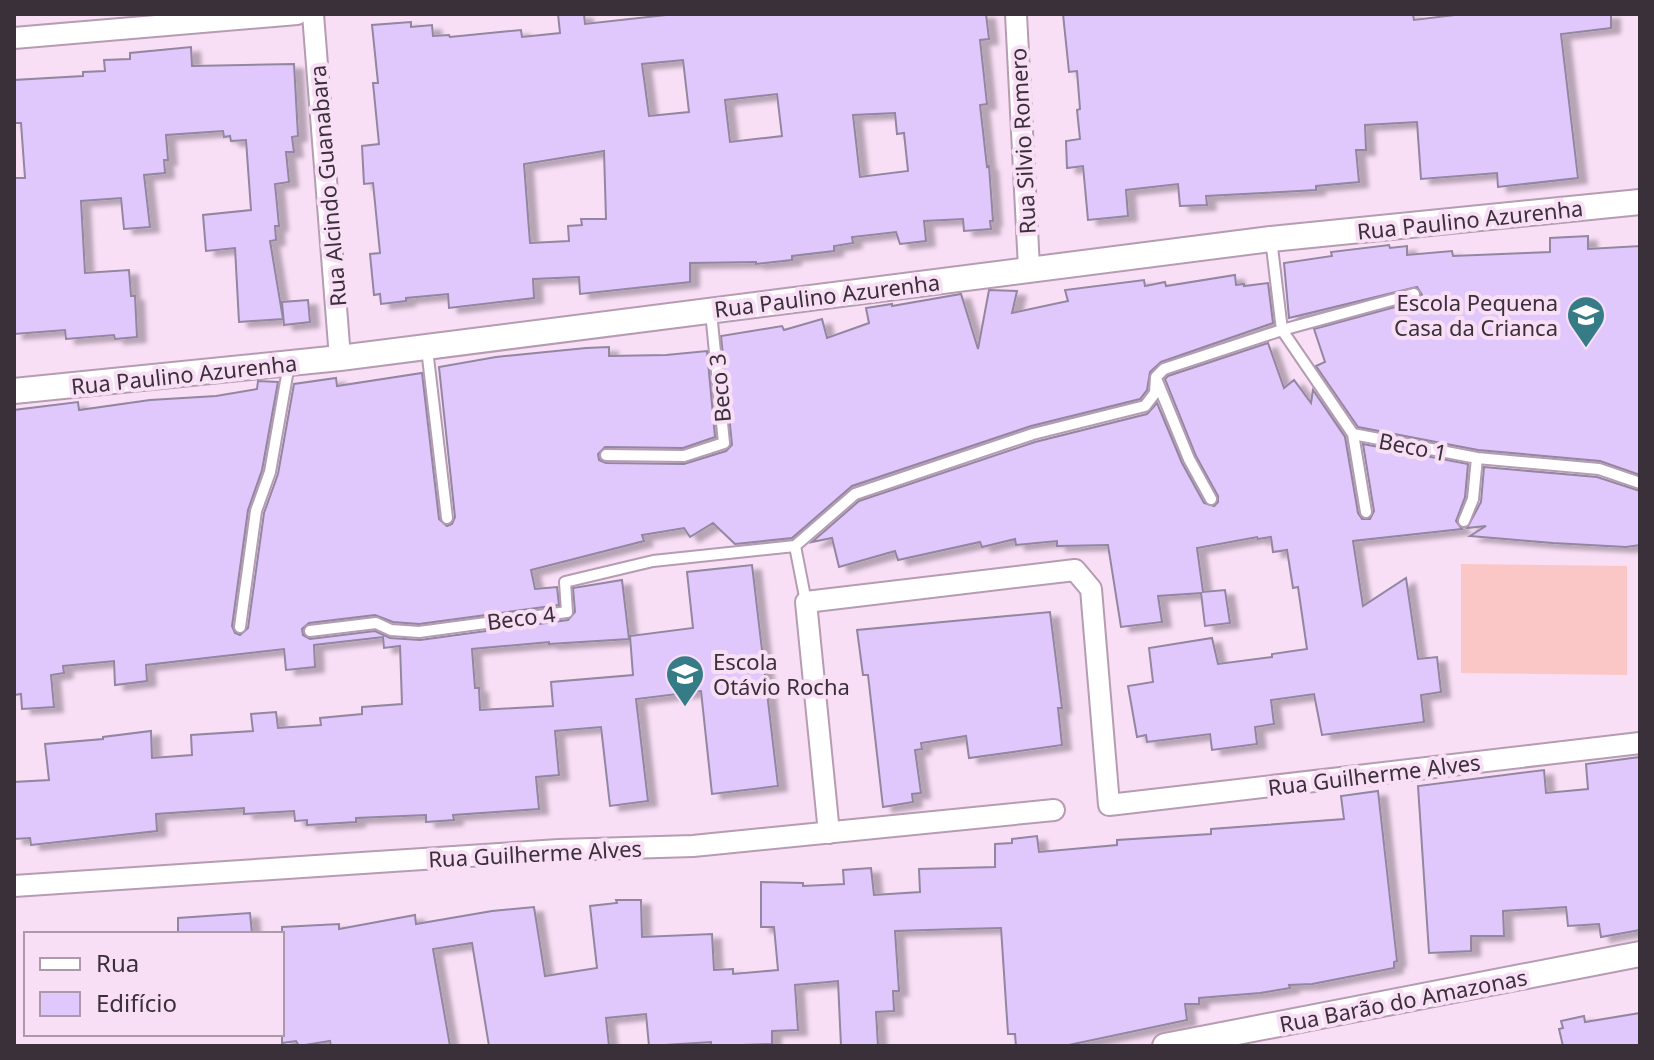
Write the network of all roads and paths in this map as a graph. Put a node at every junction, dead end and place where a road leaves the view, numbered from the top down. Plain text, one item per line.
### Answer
1 (297, 14) edge
2 (313, 14) edge
3 (1016, 14) edge
4 (14, 38) edge
5 (1640, 202) edge
6 (1271, 239) junction
7 (1029, 268) junction
8 (1414, 294) dead end
9 (711, 310) junction
10 (1282, 330) junction
11 (426, 347) junction
12 (340, 358) junction
13 (289, 364) junction
14 (1156, 377) junction
15 (14, 391) edge
16 (1353, 434) junction
17 (606, 455) dead end
18 (1477, 458) junction
19 (1640, 483) edge
20 (1211, 499) dead end
21 (1366, 512) dead end
22 (447, 518) dead end
23 (1464, 521) dead end
24 (795, 546) junction
25 (806, 602) junction
26 (240, 627) dead end
27 (310, 631) dead end
28 (1640, 743) edge
29 (1054, 810) dead end
30 (829, 833) junction
31 (14, 886) edge
32 (1640, 954) edge
33 (1165, 1046) edge

1 - 4 street
2 - 12 street, Rua Alcindo Guanabara
3 - 7 street, Rua Silvio Romero
5 - 6 street, Rua Paulino Azurenha
6 - 7 street, Rua Paulino Azurenha
6 - 10 lane, Beco 1
7 - 9 street, Rua Paulino Azurenha
8 - 10 lane
9 - 11 street, Rua Paulino Azurenha
9 - 17 lane, Beco 3
10 - 14 lane
10 - 16 lane, Beco 1
11 - 12 street, Rua Paulino Azurenha
11 - 22 lane
12 - 13 street, Rua Paulino Azurenha
13 - 15 street, Rua Paulino Azurenha
13 - 26 lane
14 - 20 lane
14 - 24 lane
16 - 18 lane, Beco 1
16 - 21 lane
18 - 19 lane, Beco 1
18 - 23 lane
24 - 25 lane
24 - 27 lane, Beco 4
25 - 28 street, Rua Guilherme Alves
25 - 30 street
29 - 30 street, Rua Guilherme Alves
30 - 31 street, Rua Guilherme Alves
32 - 33 street, Rua Barão do Amazonas

